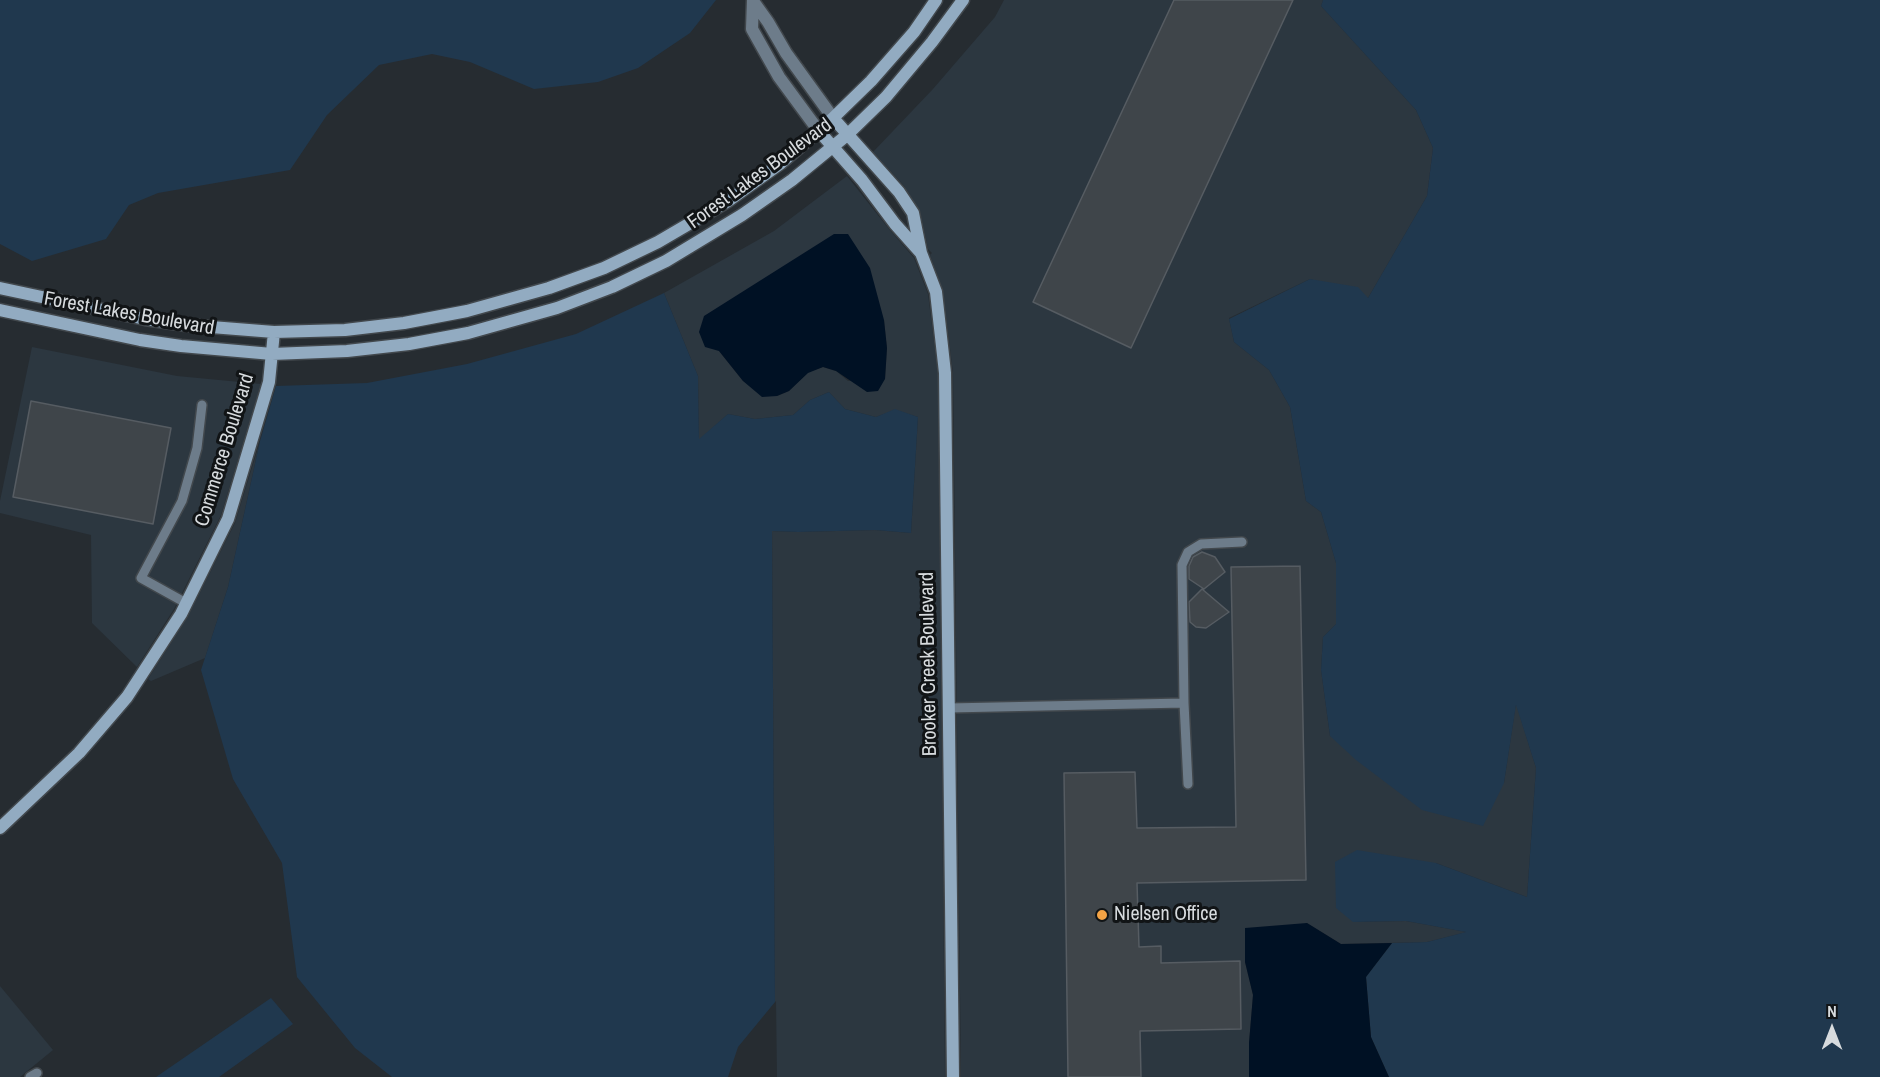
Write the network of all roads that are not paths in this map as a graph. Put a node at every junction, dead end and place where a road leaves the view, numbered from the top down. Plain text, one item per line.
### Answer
1 (753, 0) edge
2 (936, 0) edge
3 (963, 0) edge
4 (833, 118) junction
5 (819, 130) junction
6 (847, 135) junction
7 (833, 147) junction
8 (921, 253) junction
9 (0, 288) edge
10 (0, 310) edge
11 (274, 332) junction
12 (272, 354) junction
13 (202, 405) dead end
14 (1242, 542) dead end
15 (186, 603) junction
16 (1184, 703) junction
17 (949, 708) junction
18 (1188, 784) dead end
19 (0, 828) edge
20 (953, 1077) edge

1 - 4 street, Brooker Creek Boulevard
1 - 5 street, Brooker Creek Boulevard
2 - 4 main road, Forest Lakes Boulevard
3 - 6 main road, Forest Lakes Boulevard
4 - 5 main road, Forest Lakes Boulevard
4 - 6 main road, Brooker Creek Boulevard
5 - 7 main road, Brooker Creek Boulevard
5 - 11 main road, Forest Lakes Boulevard
6 - 7 main road, Forest Lakes Boulevard
6 - 8 main road, Brooker Creek Boulevard
7 - 8 main road, Brooker Creek Boulevard
7 - 12 main road, Forest Lakes Boulevard
8 - 17 main road, Brooker Creek Boulevard
9 - 11 main road, Forest Lakes Boulevard
10 - 12 main road, Forest Lakes Boulevard
11 - 12 main road, Commerce Boulevard
12 - 15 main road, Commerce Boulevard
13 - 15 lane
14 - 16 lane
15 - 19 main road, Commerce Boulevard
16 - 17 lane
16 - 18 lane
17 - 20 main road, Brooker Creek Boulevard

